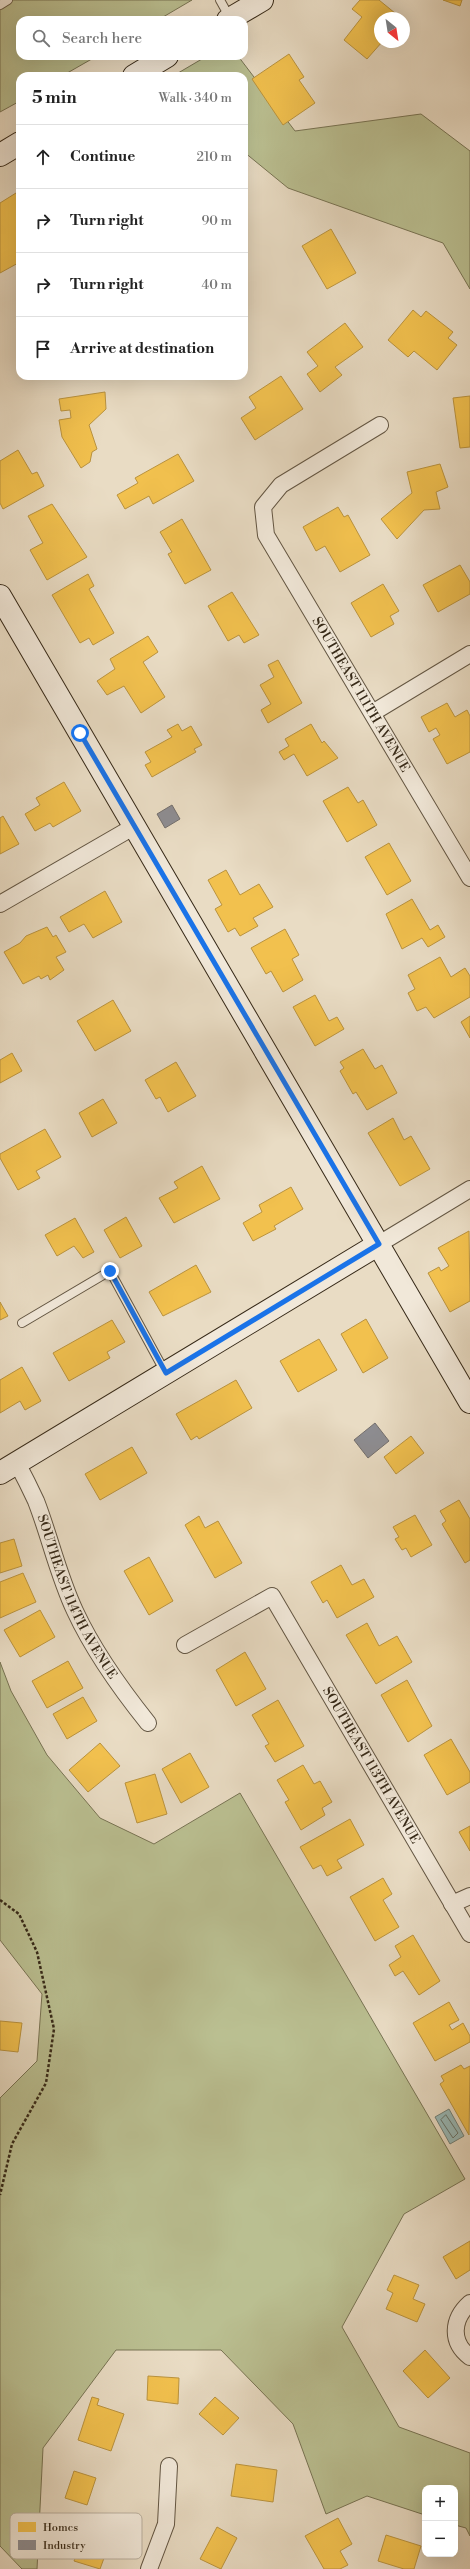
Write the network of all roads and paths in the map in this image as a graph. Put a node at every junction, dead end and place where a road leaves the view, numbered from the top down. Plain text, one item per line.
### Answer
1 (8, 0) edge
2 (220, 0) edge
3 (262, 0) edge
4 (0, 5) edge
5 (228, 16) edge
6 (234, 16) edge
7 (160, 60) edge
8 (141, 72) edge
9 (16, 145) edge
10 (0, 155) edge
11 (380, 425) dead end
12 (1, 598) edge
13 (470, 654) edge
14 (374, 712) junction
15 (135, 826) junction
16 (470, 878) edge
17 (0, 904) edge
18 (470, 1189) edge
19 (379, 1244) junction
20 (22, 1323) dead end
21 (166, 1373) junction
22 (470, 1402) edge
23 (9, 1468) edge
24 (185, 1645) dead end
25 (148, 1723) dead end
26 (470, 1896) edge
27 (0, 1900) edge
28 (452, 1904) junction
29 (470, 1934) edge
30 (0, 2195) edge
31 (470, 2303) edge
32 (470, 2357) edge
33 (169, 2466) dead end
34 (149, 2569) edge

1 - 4 lane
2 - 5 lane
3 - 6 main road
7 - 8 main road
9 - 10 main road
11 - 14 street, SOUTHEAST 111TH AVENUE
12 - 15 main road
13 - 14 street
14 - 16 street, SOUTHEAST 111TH AVENUE
15 - 17 street
15 - 19 main road
18 - 19 street
19 - 21 main road
19 - 22 main road
20 - 21 lane
21 - 23 main road
23 - 25 street, SOUTHEAST 114TH AVENUE
24 - 28 street, SOUTHEAST 113TH AVENUE
26 - 28 street
27 - 30 path
28 - 29 street, SOUTHEAST 113TH AVENUE
31 - 32 street
33 - 34 street

